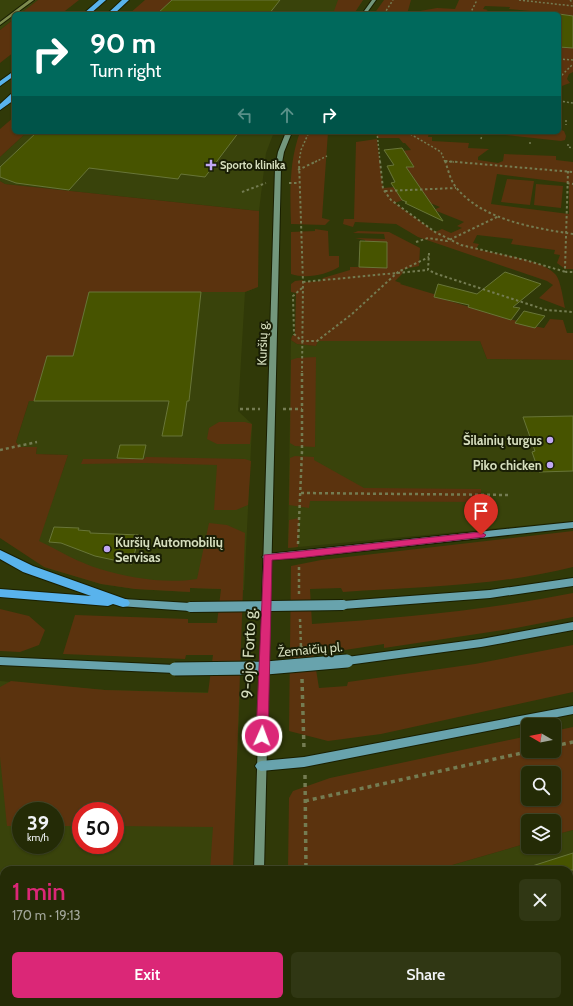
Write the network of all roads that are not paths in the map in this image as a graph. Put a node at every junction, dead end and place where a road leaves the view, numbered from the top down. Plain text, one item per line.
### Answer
1 (32, 0) edge
2 (103, 0) edge
3 (126, 0) edge
4 (374, 0) edge
5 (16, 12) edge
6 (88, 12) edge
7 (112, 12) edge
8 (365, 12) edge
9 (12, 15) edge
10 (0, 24) edge
11 (12, 75) edge
12 (1, 83) edge
13 (12, 98) edge
14 (0, 108) edge
15 (288, 134) edge
16 (573, 525) edge
17 (0, 554) edge
18 (267, 557) junction
19 (573, 582) edge
20 (0, 593) edge
21 (123, 603) junction
22 (573, 626) edge
23 (0, 661) edge
24 (573, 710) edge
25 (261, 766) junction
26 (259, 866) edge

1 - 5 lane
2 - 6 highway
3 - 7 highway
4 - 8 main road
9 - 10 lane
11 - 12 highway
13 - 14 highway
15 - 18 main road, Kuršių g.
16 - 18 main road
17 - 21 highway
18 - 25 main road, 9-ojo Forto g.
19 - 21 main road, bridge
20 - 21 highway
22 - 23 main road, Žemaičių pl., bridge
24 - 25 main road
25 - 26 main road, 9-ojo Forto g.

